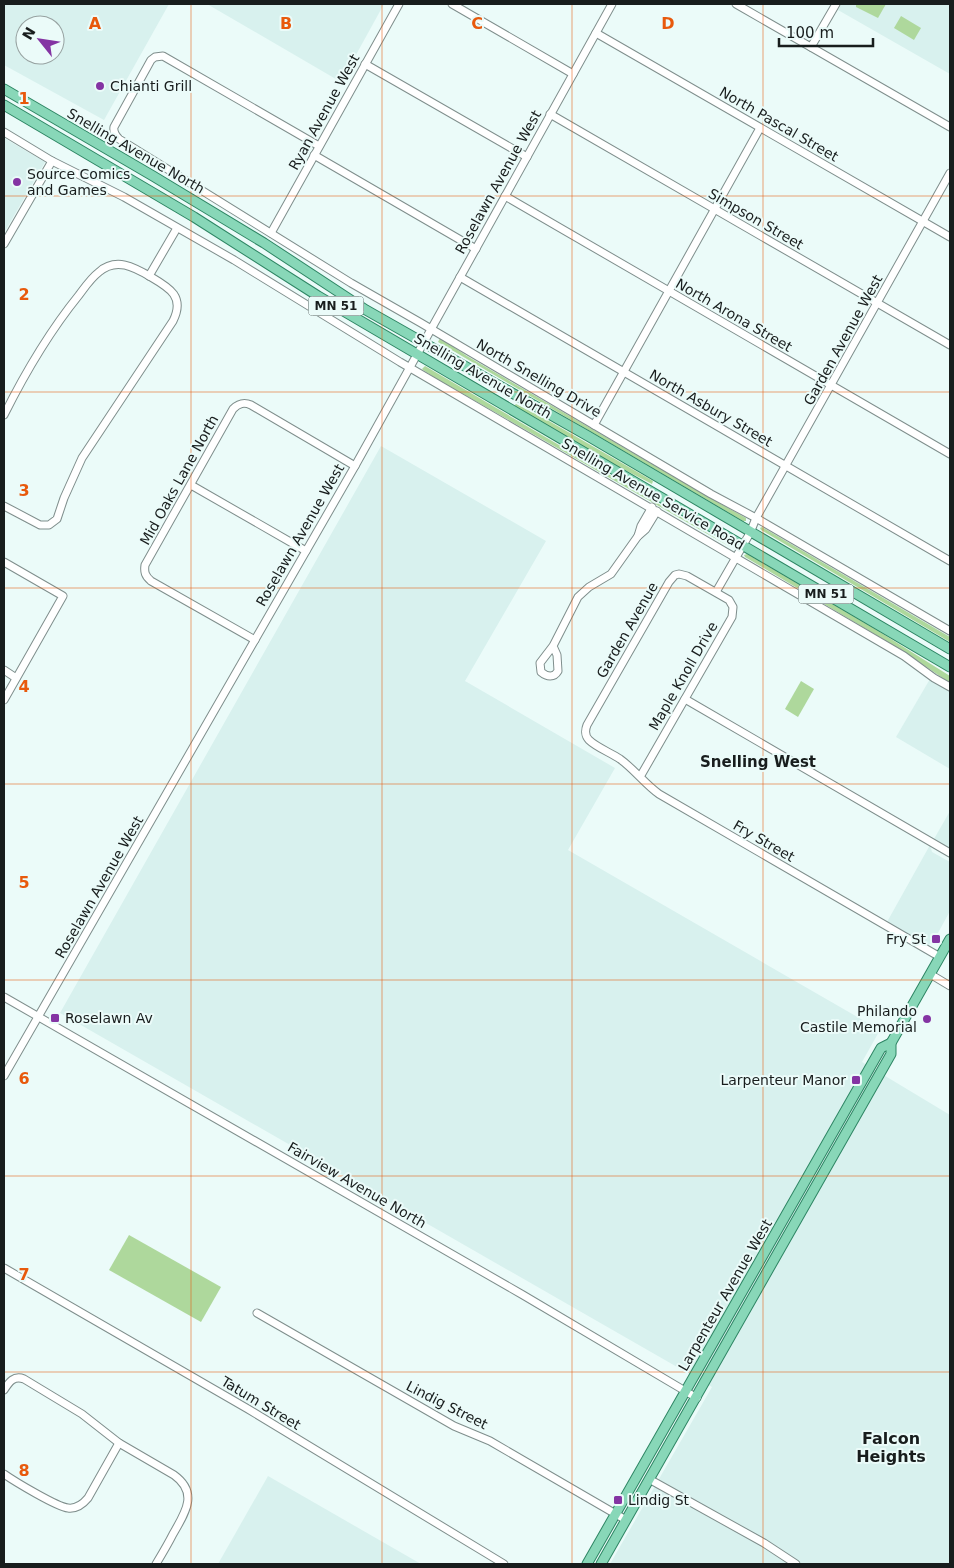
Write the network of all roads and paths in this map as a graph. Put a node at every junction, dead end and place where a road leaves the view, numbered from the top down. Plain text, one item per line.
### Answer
1 (398, 4) edge
2 (452, 4) edge
3 (612, 4) edge
4 (736, 4) edge
5 (836, 4) edge
6 (596, 33) junction
7 (811, 47) junction
8 (365, 64) junction
9 (573, 74) junction
10 (4, 90) edge
11 (4, 106) edge
12 (550, 114) junction
13 (950, 127) edge
14 (760, 128) junction
15 (4, 132) edge
16 (319, 146) junction
17 (314, 155) junction
18 (527, 157) junction
19 (52, 161) junction
20 (950, 173) edge
21 (505, 196) junction
22 (714, 209) junction
23 (923, 222) junction
24 (177, 228) junction
25 (271, 233) junction
26 (950, 238) edge
27 (4, 244) edge
28 (476, 249) junction
29 (150, 276) junction
30 (460, 277) junction
31 (668, 291) junction
32 (878, 303) junction
33 (431, 329) junction
34 (424, 342) junction
35 (950, 345) edge
36 (417, 354) junction
37 (410, 367) junction
38 (623, 372) junction
39 (831, 386) junction
40 (4, 415) edge
41 (594, 425) junction
42 (950, 454) edge
43 (355, 466) junction
44 (786, 466) junction
45 (191, 485) junction
46 (4, 506) edge
47 (654, 509) junction
48 (756, 518) junction
49 (750, 532) junction
50 (743, 545) junction
51 (306, 551) junction
52 (736, 556) junction
53 (950, 561) edge
54 (4, 562) edge
55 (716, 592) junction
56 (950, 631) edge
57 (254, 640) junction
58 (553, 646) dead end
59 (950, 650) edge
60 (950, 667) edge
61 (4, 670) edge
62 (16, 678) junction
63 (950, 687) edge
64 (685, 699) junction
65 (4, 700) edge
66 (586, 734) joint
67 (640, 778) junction
68 (950, 853) edge
69 (950, 939) edge
70 (940, 957) junction
71 (930, 974) junction
72 (950, 986) edge
73 (4, 997) edge
74 (38, 1016) junction
75 (891, 1043) junction
76 (4, 1076) edge
77 (791, 1207) junction
78 (802, 1213) junction
79 (4, 1268) edge
80 (257, 1313) dead end
81 (5, 1387) edge
82 (686, 1392) junction
83 (697, 1398) junction
84 (120, 1442) junction
85 (4, 1474) edge
86 (649, 1479) junction
87 (616, 1514) junction
88 (626, 1520) junction
89 (156, 1564) edge
90 (504, 1564) edge
91 (587, 1564) edge
92 (601, 1564) edge
93 (796, 1564) edge

1 - 8 street, Ryan Avenue West
2 - 9 street
3 - 6 street, Roselawn Avenue West
4 - 7 street
5 - 7 street
6 - 9 street, Roselawn Avenue West
6 - 14 street, North Pascal Street
7 - 13 street
8 - 16 street, Ryan Avenue West
8 - 18 street
9 - 12 street, Roselawn Avenue West
10 - 34 main road, Snelling Avenue North / MN 51
11 - 36 main road, Snelling Avenue North / MN 51
12 - 18 street, Roselawn Avenue West
12 - 22 street, Simpson Street
14 - 22 street
14 - 23 street, North Pascal Street
15 - 19 street, Snelling Avenue Service Road
16 - 17 street, Ryan Avenue West
16 - 25 street, North Snelling Drive
17 - 25 street, Ryan Avenue West
17 - 28 street
18 - 21 street, Roselawn Avenue West
19 - 24 street, Snelling Avenue Service Road
19 - 27 street
20 - 23 street, Garden Avenue West
21 - 28 street, Roselawn Avenue West
21 - 31 street, North Arona Street
22 - 31 street
22 - 32 street, Simpson Street
23 - 26 street, North Pascal Street
23 - 32 street, Garden Avenue West
24 - 29 street
24 - 37 street, Snelling Avenue Service Road
25 - 33 street, North Snelling Drive
28 - 30 street, Roselawn Avenue West
29 - 40 street
29 - 46 street
30 - 33 street, Roselawn Avenue West
30 - 38 street, North Asbury Street
31 - 38 street
31 - 39 street, North Arona Street
32 - 35 street, Simpson Street
32 - 39 street, Garden Avenue West
33 - 34 street, Roselawn Avenue West
33 - 41 street, North Snelling Drive
34 - 36 street, Roselawn Avenue West
34 - 49 main road, Snelling Avenue North / MN 51
36 - 37 street, Roselawn Avenue West
36 - 50 main road, Snelling Avenue North / MN 51
37 - 43 street, Roselawn Avenue West
37 - 47 street, Snelling Avenue Service Road
38 - 41 street
38 - 44 street, North Asbury Street
39 - 42 street, North Arona Street
39 - 44 street, Garden Avenue West
41 - 48 street, North Snelling Drive
43 - 45 street, Mid Oaks Lane North
43 - 51 street, Roselawn Avenue West
44 - 48 street, Garden Avenue West
44 - 53 street, North Asbury Street
45 - 51 street
45 - 57 street, Mid Oaks Lane North
47 - 52 street, Snelling Avenue Service Road
47 - 58 street
48 - 49 street
48 - 56 street, North Snelling Drive
49 - 50 street
49 - 59 main road, Snelling Avenue North / MN 51
50 - 52 street
50 - 60 main road, Snelling Avenue North / MN 51
51 - 57 street, Roselawn Avenue West
52 - 55 street
52 - 63 street, Snelling Avenue Service Road
54 - 62 street
55 - 64 street, Maple Knoll Drive
55 - 66 street, Garden Avenue
57 - 74 street, Roselawn Avenue West
61 - 62 street
62 - 65 street
64 - 67 street, Maple Knoll Drive
64 - 68 street
66 - 67 street, Fry Street
67 - 70 street, Fry Street
69 - 70 main road, Larpenteur Avenue West
70 - 71 main road, Larpenteur Avenue West
71 - 72 street
71 - 75 main road, Larpenteur Avenue West
73 - 74 street, Fairview Avenue North
74 - 76 street, Roselawn Avenue West
74 - 82 street, Fairview Avenue North
75 - 77 main road, Larpenteur Avenue West
75 - 78 main road, Larpenteur Avenue West
77 - 78 main road
77 - 82 main road, Larpenteur Avenue West
78 - 83 main road, Larpenteur Avenue West
79 - 90 street, Tatum Street
80 - 87 street, Lindig Street
81 - 84 street
82 - 83 street, Fairview Avenue North
82 - 87 main road, Larpenteur Avenue West
83 - 86 main road, Larpenteur Avenue West
84 - 85 street
84 - 89 street
86 - 88 main road, Larpenteur Avenue West
86 - 93 street
87 - 88 street, Lindig Street
87 - 91 main road, Larpenteur Avenue West
88 - 92 main road, Larpenteur Avenue West

